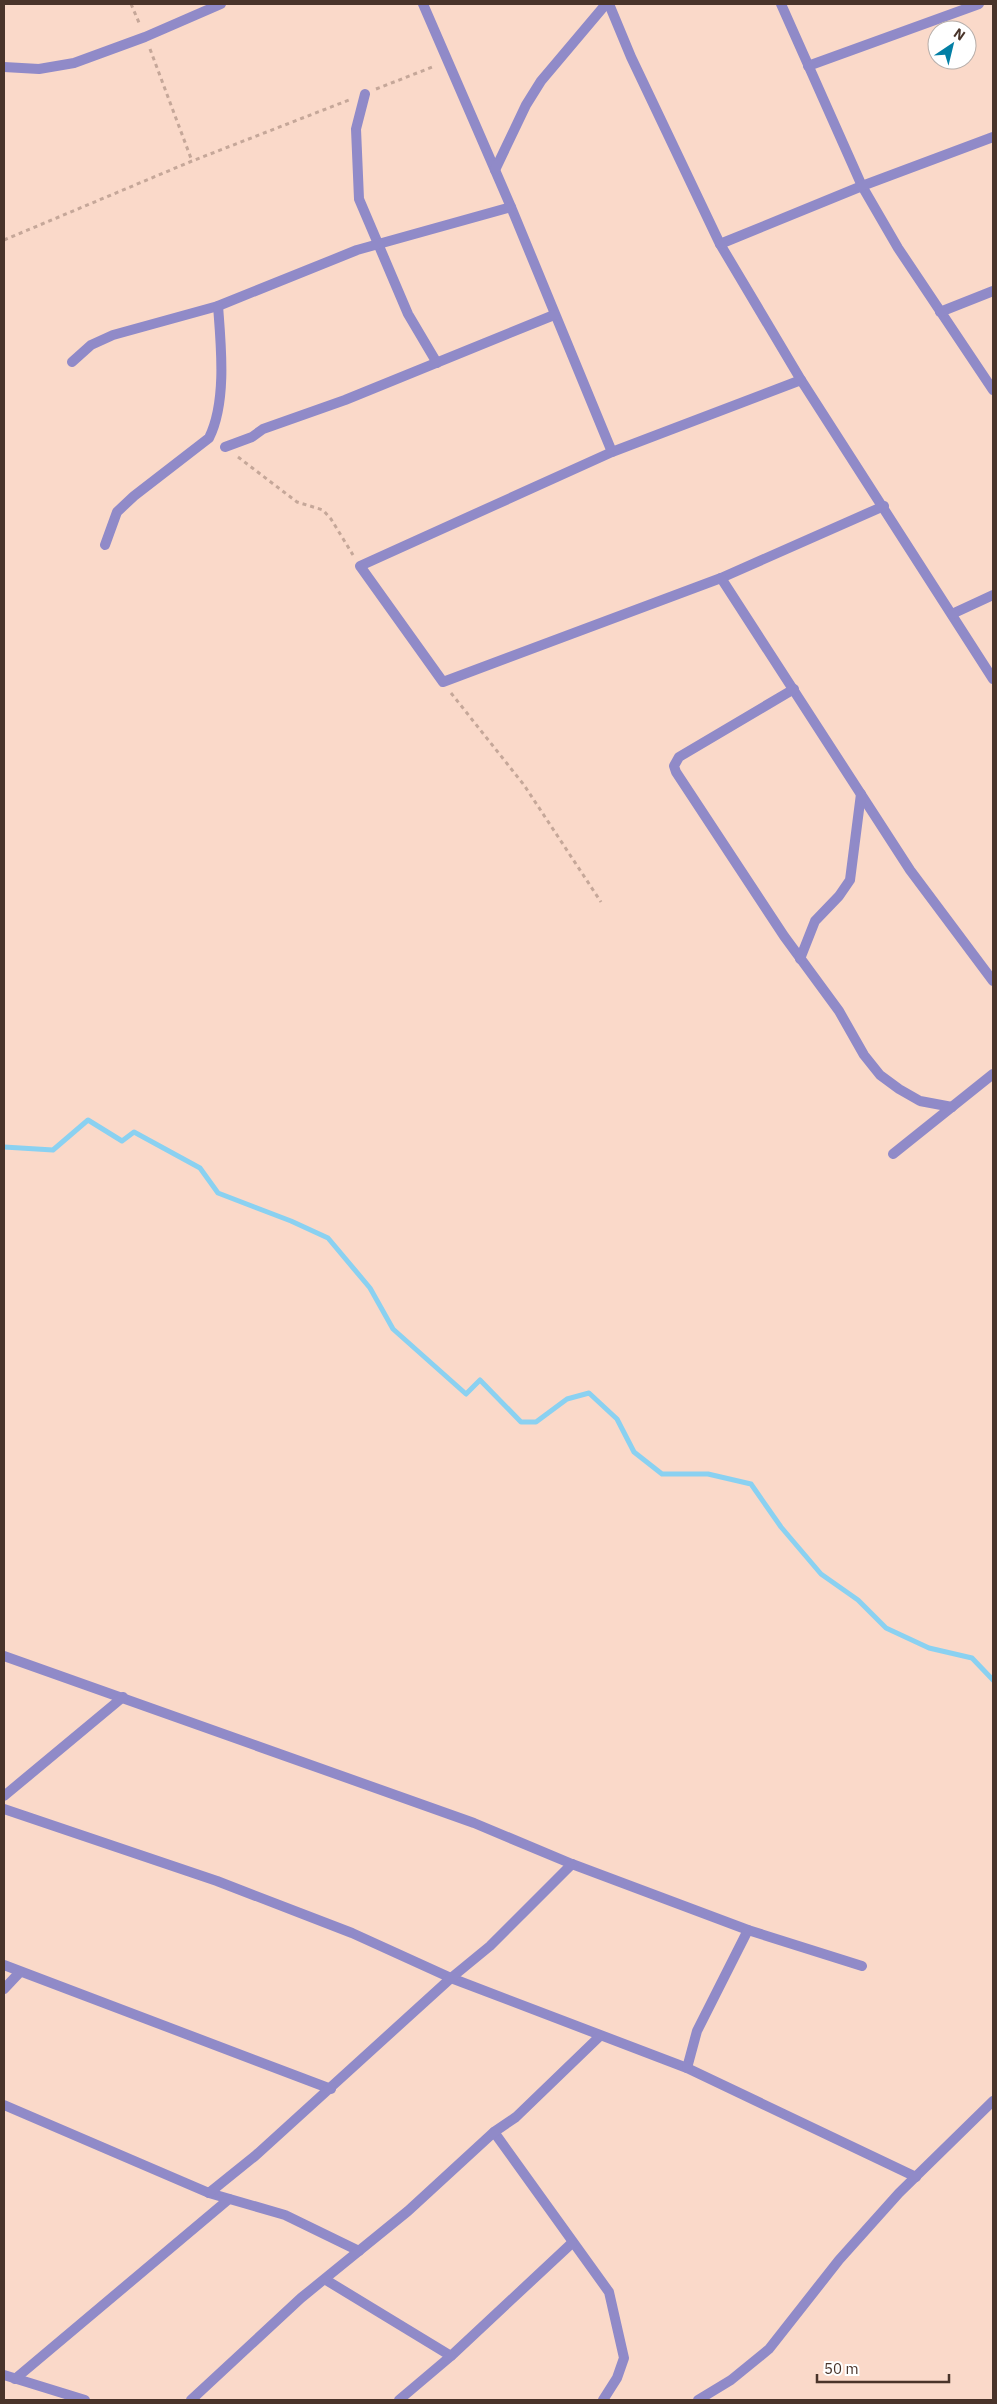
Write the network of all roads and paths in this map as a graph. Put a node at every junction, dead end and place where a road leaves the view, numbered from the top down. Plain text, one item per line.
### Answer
1 (131, 4) edge
2 (221, 4) edge
3 (423, 4) edge
4 (608, 4) edge
5 (781, 4) edge
6 (979, 4) edge
7 (145, 37) junction
8 (447, 61) junction
9 (808, 66) junction
10 (4, 67) edge
11 (365, 94) junction
12 (993, 137) edge
13 (192, 161) junction
14 (495, 170) junction
15 (862, 186) junction
16 (511, 207) junction
17 (4, 240) edge
18 (720, 244) junction
19 (380, 245) junction
20 (993, 291) edge
21 (218, 306) junction
22 (940, 312) junction
23 (554, 314) junction
24 (72, 362) dead end
25 (437, 363) junction
26 (801, 380) junction
27 (993, 390) edge
28 (225, 447) joint
29 (612, 452) junction
30 (884, 506) junction
31 (105, 545) dead end
32 (360, 566) junction
33 (721, 578) junction
34 (993, 595) edge
35 (952, 614) junction
36 (993, 679) edge
37 (443, 682) junction
38 (794, 689) junction
39 (861, 794) junction
40 (600, 902) dead end
41 (800, 959) junction
42 (993, 981) edge
43 (993, 1074) edge
44 (952, 1107) junction
45 (893, 1154) dead end
46 (4, 1656) edge
47 (123, 1697) junction
48 (4, 1796) edge
49 (4, 1809) edge
50 (572, 1864) junction
51 (748, 1930) junction
52 (4, 1965) edge
53 (862, 1966) dead end
54 (20, 1972) junction
55 (451, 1978) junction
56 (4, 1989) edge
57 (600, 2036) junction
58 (687, 2068) junction
59 (331, 2089) junction
60 (993, 2101) edge
61 (4, 2105) edge
62 (494, 2132) junction
63 (916, 2178) junction
64 (209, 2193) junction
65 (229, 2199) junction
66 (572, 2243) junction
67 (359, 2251) junction
68 (326, 2280) junction
69 (451, 2356) junction
70 (4, 2375) edge
71 (14, 2379) junction
72 (85, 2400) edge
73 (191, 2400) edge
74 (399, 2400) edge
75 (603, 2400) edge
76 (698, 2400) edge

1 - 7 path
2 - 7 street
3 - 8 street
4 - 14 street
4 - 18 street
5 - 9 street
6 - 9 street
7 - 10 street
7 - 13 path
8 - 11 path
8 - 14 street
9 - 15 street
11 - 13 path
11 - 19 street
12 - 15 street
13 - 17 path
14 - 16 street
15 - 18 street
15 - 22 street
16 - 19 street
16 - 23 street
18 - 26 street
19 - 21 street
19 - 25 street
20 - 22 street
21 - 24 street
21 - 31 street
22 - 27 street
23 - 25 street
23 - 29 street
25 - 28 street
26 - 29 street
26 - 30 street
28 - 32 path
29 - 32 street
30 - 33 street
30 - 35 street
32 - 37 street
33 - 37 street
33 - 38 street
34 - 35 street
35 - 36 street
37 - 40 path
38 - 39 street
38 - 41 street
39 - 41 street
39 - 42 street
41 - 44 street
43 - 44 street
44 - 45 street
46 - 47 street
47 - 48 street
47 - 50 street
49 - 55 street
50 - 51 street
50 - 55 street
51 - 53 street
51 - 58 street
52 - 54 street
54 - 56 street
54 - 59 street
55 - 57 street
55 - 59 street
57 - 58 street
57 - 62 street
58 - 63 street
59 - 64 street
60 - 63 street
61 - 64 street
62 - 66 street
62 - 67 street
63 - 76 street
64 - 65 street
65 - 67 street
65 - 71 street
66 - 69 street
66 - 75 street
67 - 68 street
68 - 69 street
68 - 73 street
69 - 74 street
70 - 71 street
71 - 72 street

